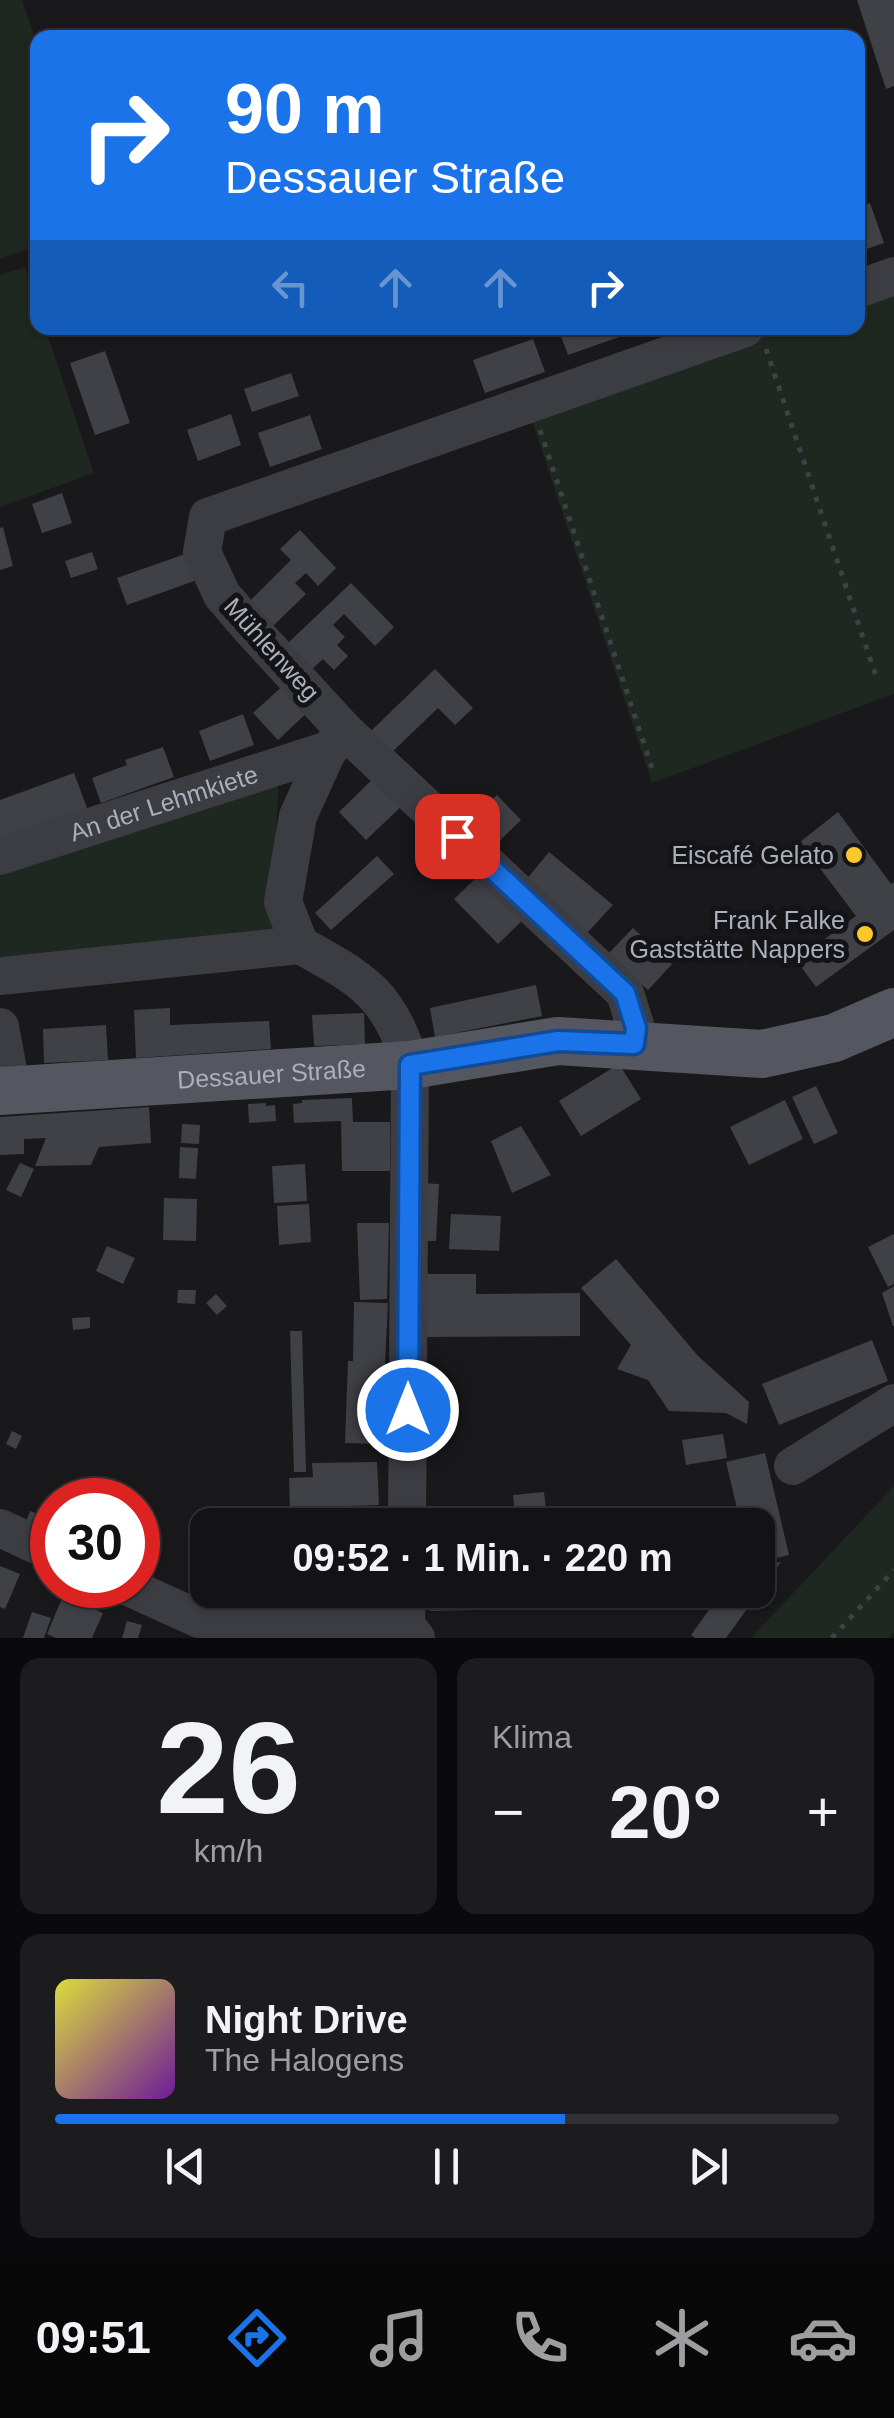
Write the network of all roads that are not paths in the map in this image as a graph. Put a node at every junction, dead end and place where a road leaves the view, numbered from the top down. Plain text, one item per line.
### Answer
1 (894, 276) edge
2 (865, 286) edge
3 (755, 337) edge
4 (336, 741) junction
5 (0, 856) edge
6 (300, 945) junction
7 (0, 976) edge
8 (894, 1012) edge
9 (0, 1027) edge
10 (634, 1044) junction
11 (410, 1065) junction
12 (6, 1091) edge
13 (894, 1403) edge
14 (793, 1466) dead end
15 (407, 1508) edge
16 (0, 1528) edge
17 (30, 1542) edge
18 (160, 1601) edge
19 (409, 1618) edge

1 - 2 street
3 - 4 street, Mühlenweg
4 - 5 street, An der Lehmkiete
4 - 6 street
4 - 10 street, Mühlenweg
6 - 7 street
6 - 11 street
8 - 10 main road, Dessauer Straße
9 - 12 street
10 - 11 main road, Dessauer Straße
11 - 12 main road, Dessauer Straße
11 - 15 street
13 - 14 street
16 - 17 street
18 - 19 street

